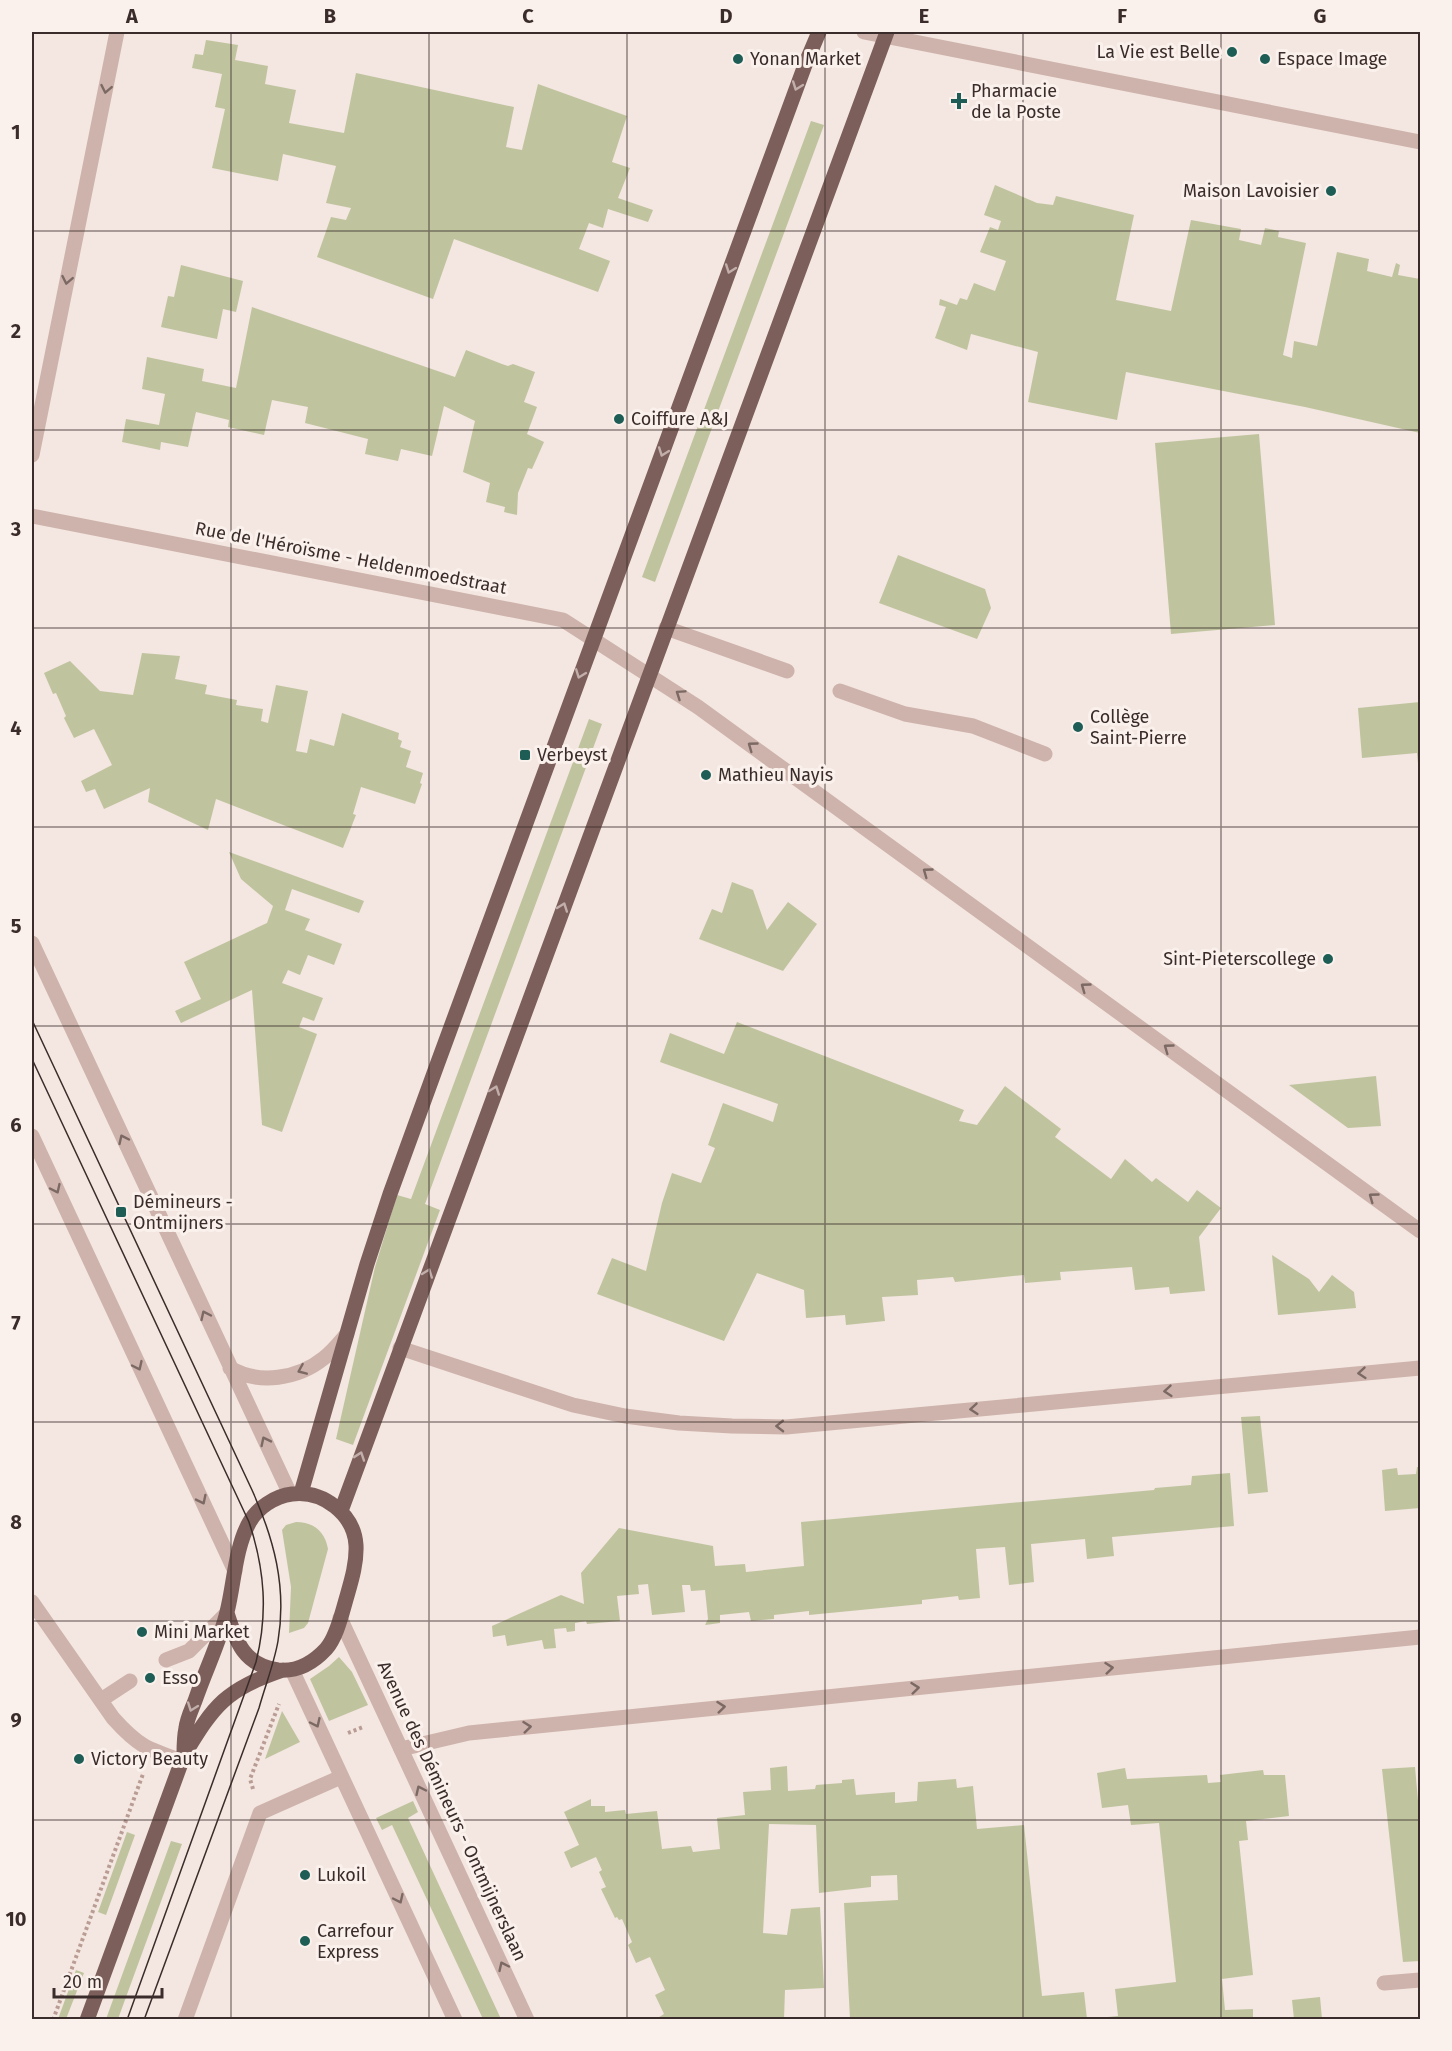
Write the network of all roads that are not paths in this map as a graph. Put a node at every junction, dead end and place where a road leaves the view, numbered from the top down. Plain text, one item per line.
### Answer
1 (117, 32) edge
2 (819, 32) edge
3 (864, 32) edge
4 (886, 34) edge
5 (1420, 142) edge
6 (32, 455) edge
7 (32, 516) edge
8 (666, 628) junction
9 (593, 639) junction
10 (787, 672) dead end
11 (649, 674) junction
12 (840, 691) dead end
13 (1045, 754) dead end
14 (32, 944) edge
15 (32, 1136) edge
16 (1420, 1231) edge
17 (347, 1334) junction
18 (400, 1348) junction
19 (230, 1368) junction
20 (1420, 1368) edge
21 (296, 1493) junction
22 (341, 1511) junction
23 (236, 1571) junction
24 (32, 1602) edge
25 (227, 1613) junction
26 (340, 1618) junction
27 (1420, 1637) edge
28 (166, 1660) dead end
29 (287, 1670) junction
30 (130, 1681) dead end
31 (101, 1700) junction
32 (401, 1749) junction
33 (183, 1758) junction
34 (341, 1777) junction
35 (1420, 1980) edge
36 (1384, 1983) dead end
37 (87, 2019) edge
38 (185, 2019) edge
39 (455, 2019) edge
40 (527, 2019) edge

1 -> 6 street
2 -> 9 main road
3 - 4 street
4 - 5 street
4 - 8 main road
7 - 9 street, Rue de l'Héroïsme - Heldenmoedstraat
8 - 10 street
8 - 11 main road
9 - 11 street, Rue de l'Héroïsme - Heldenmoedstraat
9 -> 17 main road
16 -> 11 street, Rue de l'Héroïsme - Heldenmoedstraat
18 -> 11 main road
12 - 13 street
19 -> 14 street
15 -> 23 street
17 -> 19 street
17 - 21 main road
20 -> 18 street
22 -> 18 main road
21 -> 19 street
21 - 22 main road
21 - 23 main road
22 - 26 main road
23 - 25 main road
24 - 31 street
25 - 28 street
25 - 29 main road
25 -> 33 main road
26 - 29 main road
26 - 32 street, Avenue des Démineurs - Ontmijnerslaan
32 -> 27 street
29 - 33 main road
29 -> 34 street
30 - 31 street
31 - 33 street
40 -> 32 street, Avenue des Démineurs - Ontmijnerslaan
33 - 37 main road
34 - 38 street
34 -> 39 street
35 - 36 street

